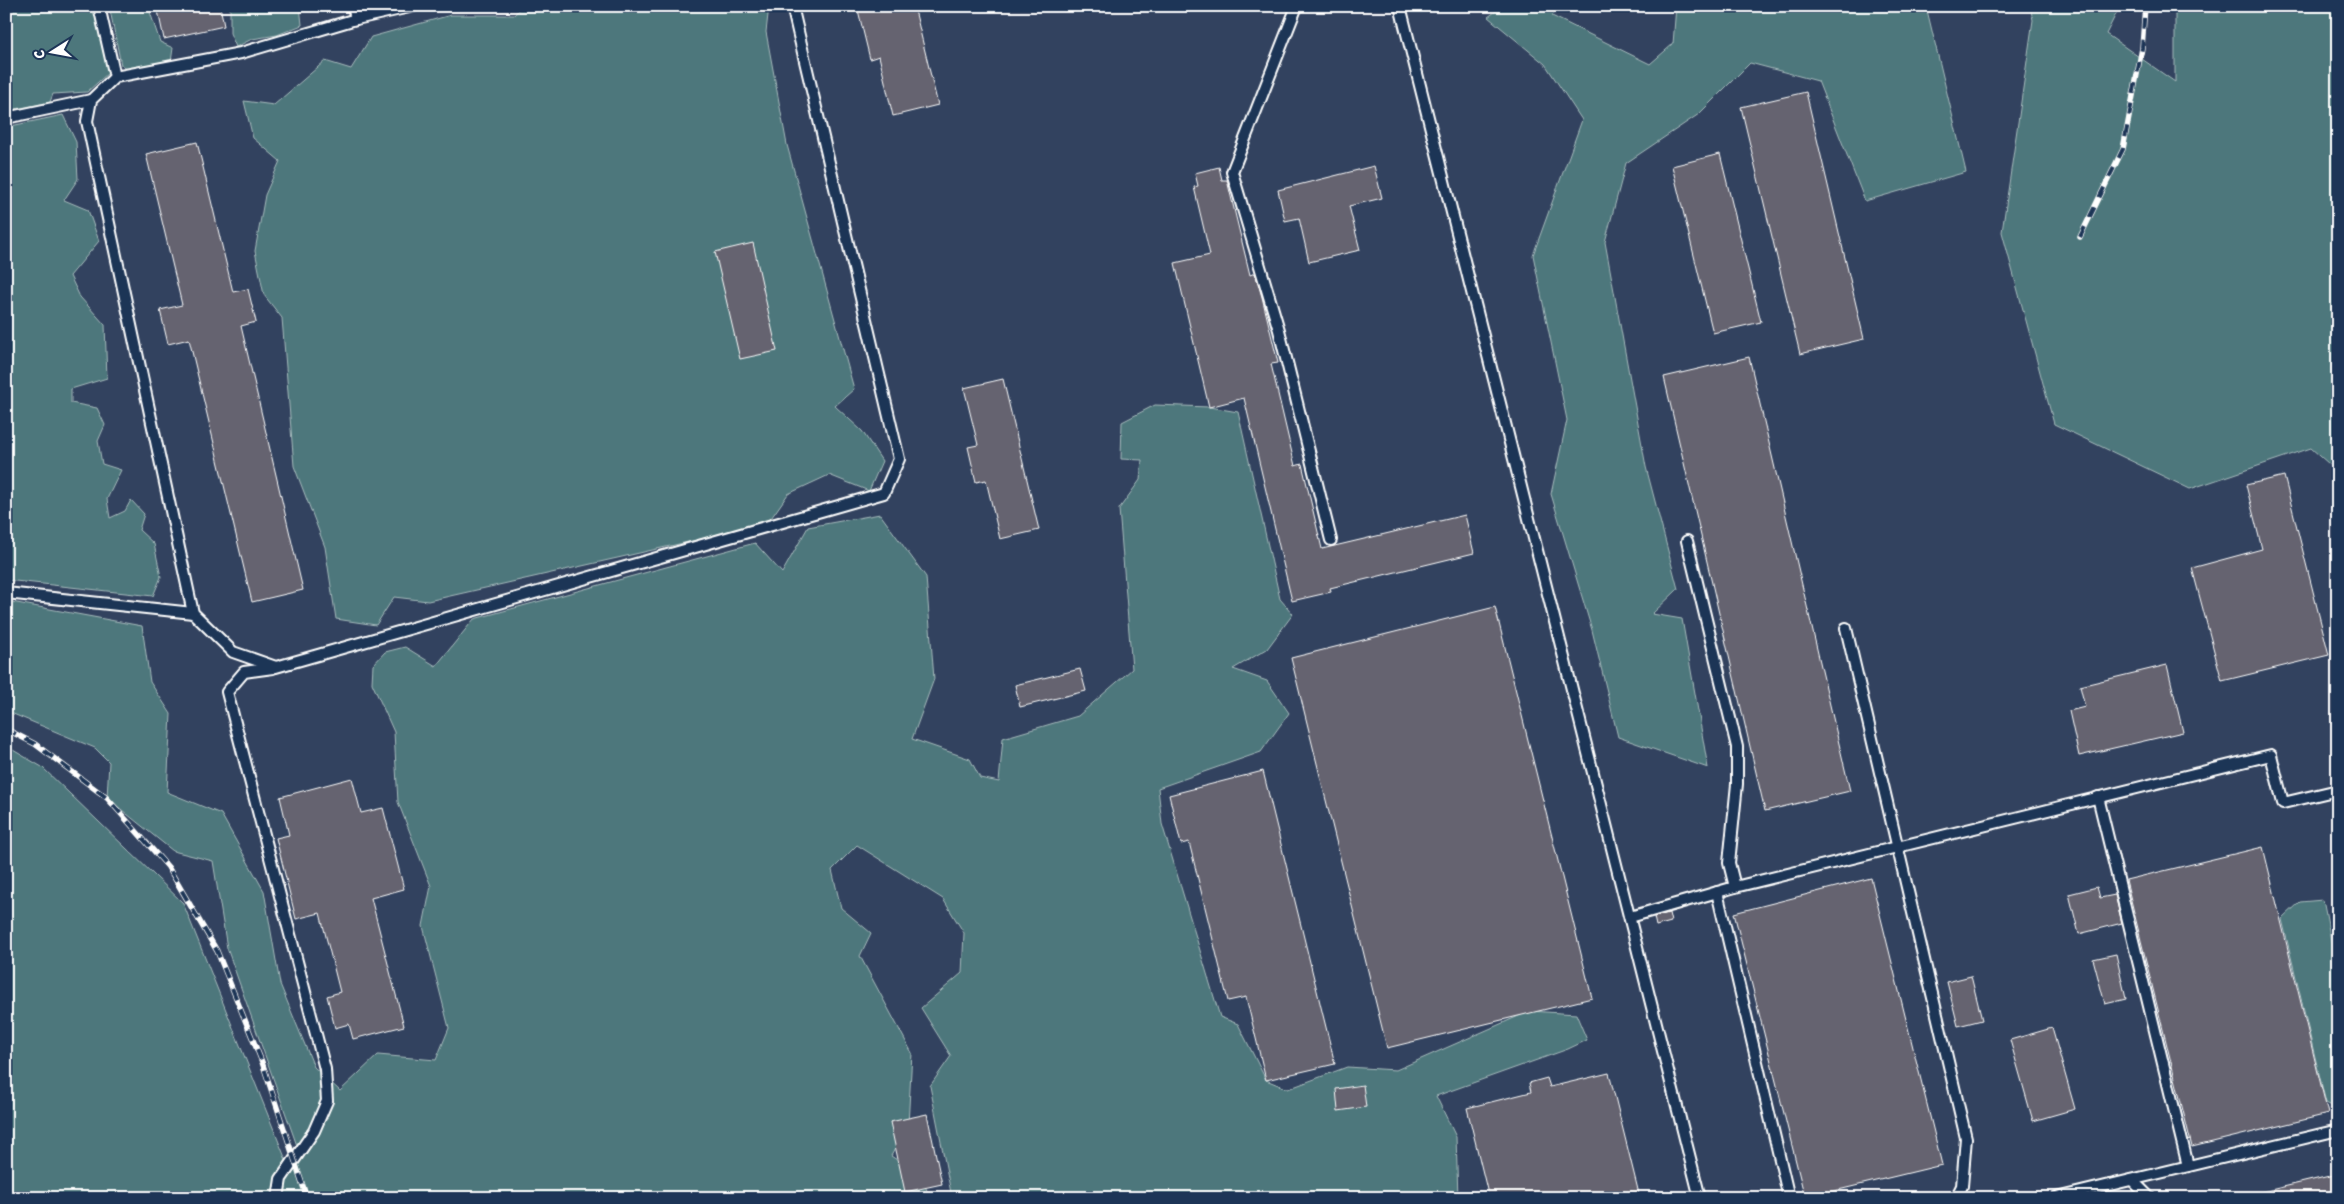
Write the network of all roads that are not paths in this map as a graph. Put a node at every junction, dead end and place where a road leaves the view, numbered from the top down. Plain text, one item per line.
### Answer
1 (99, 6) edge
2 (353, 6) edge
3 (414, 6) edge
4 (792, 6) edge
5 (1297, 6) edge
6 (1400, 6) edge
7 (356, 19) junction
8 (115, 77) junction
9 (91, 100) junction
10 (6, 118) edge
11 (1331, 540) dead end
12 (1687, 541) dead end
13 (6, 593) edge
14 (193, 613) junction
15 (1846, 628) dead end
16 (276, 667) junction
17 (2338, 790) edge
18 (2098, 797) junction
19 (1899, 846) junction
20 (1735, 887) junction
21 (1717, 892) junction
22 (1630, 917) junction
23 (2338, 1130) edge
24 (2188, 1166) junction
25 (2132, 1180) junction
26 (278, 1198) edge
27 (1700, 1198) edge
28 (1790, 1198) edge
29 (1956, 1198) edge
30 (2056, 1198) edge
31 (2150, 1198) edge

1 - 8 lane
2 - 7 lane
3 - 7 lane
4 - 16 lane
5 - 11 lane
6 - 22 lane
7 - 8 lane
8 - 9 lane
9 - 10 lane
9 - 14 lane
12 - 20 lane
13 - 14 lane
14 - 16 lane
15 - 19 lane
16 - 26 lane
17 - 18 lane
18 - 19 lane
18 - 24 lane
19 - 20 lane
19 - 29 lane
20 - 21 lane
21 - 22 lane
21 - 28 lane
22 - 27 lane
23 - 24 lane
24 - 25 lane
25 - 30 lane
25 - 31 lane

